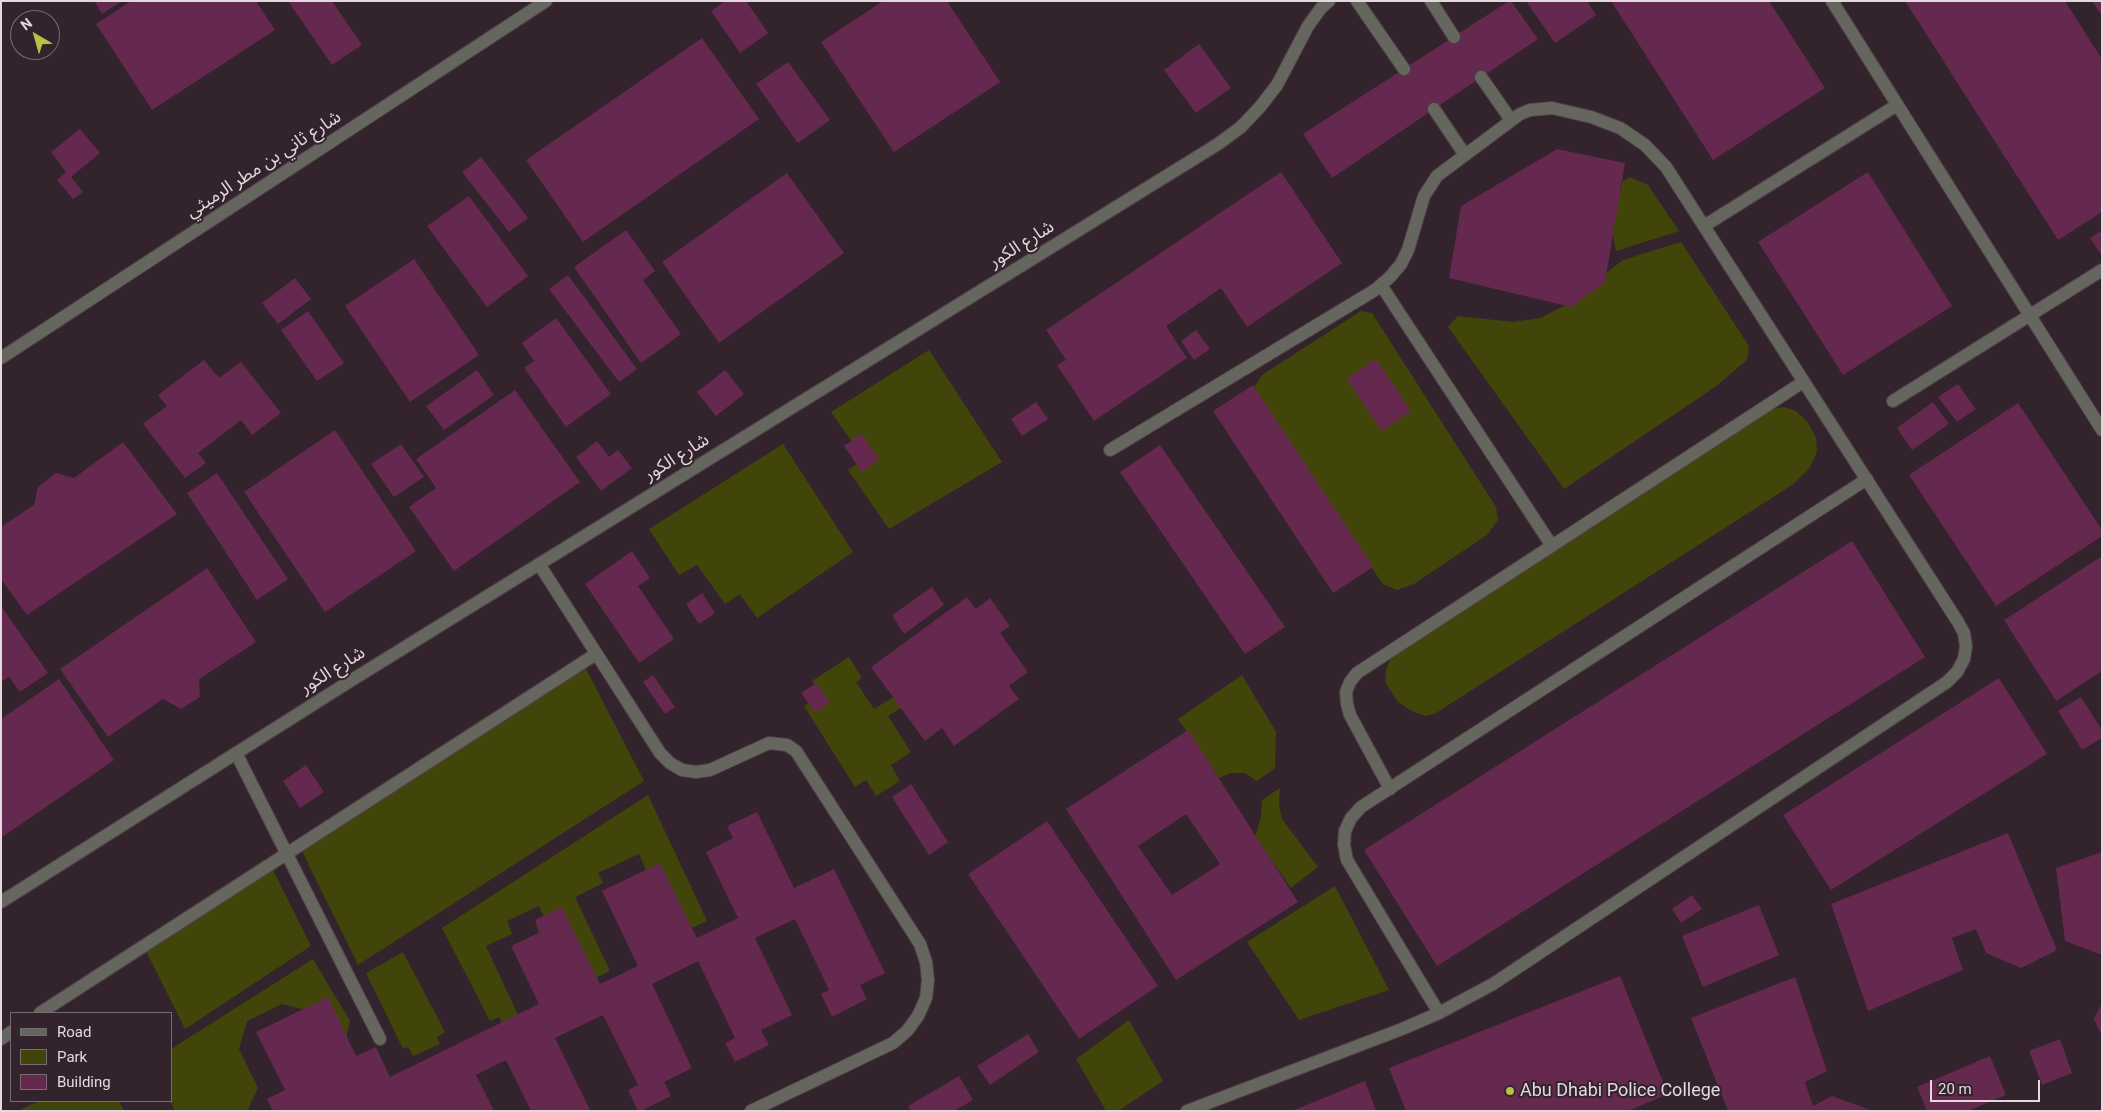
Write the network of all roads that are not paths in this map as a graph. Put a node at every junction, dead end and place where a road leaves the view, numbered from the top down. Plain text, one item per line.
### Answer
1 (546, 1) edge
2 (1329, 1) edge
3 (1357, 1) edge
4 (1431, 1) edge
5 (1832, 1) edge
6 (1454, 37) dead end
7 (1404, 69) dead end
8 (1481, 77) dead end
9 (1897, 105) junction
10 (1434, 109) dead end
11 (1512, 120) junction
12 (1465, 155) junction
13 (1704, 226) junction
14 (2102, 270) edge
15 (1381, 286) junction
16 (2029, 315) junction
17 (1, 358) edge
18 (1803, 382) junction
19 (1893, 401) dead end
20 (2102, 430) edge
21 (1110, 450) dead end
22 (1867, 479) junction
23 (1552, 546) junction
24 (539, 564) junction
25 (596, 654) junction
26 (236, 753) junction
27 (1390, 789) junction
28 (288, 854) junction
29 (1, 902) edge
30 (42, 1012) edge
31 (1439, 1013) junction
32 (380, 1039) dead end
33 (751, 1111) edge
34 (1187, 1111) edge

1 - 17 street, شارع ثاني بن مطر الرميثي
2 - 24 street, شارع الكور
3 - 7 street
4 - 6 street
5 - 9 street
8 - 11 street
9 - 13 street
9 - 16 street
10 - 12 street
11 - 12 street
11 - 13 street
12 - 15 street
13 - 18 street
14 - 16 street
15 - 21 street
15 - 23 street
16 - 19 street
16 - 20 street
18 - 22 street
18 - 23 street
22 - 27 street
22 - 31 street
23 - 27 street
24 - 25 street
24 - 26 street, شارع الكور
25 - 28 street
25 - 33 street
26 - 28 street
26 - 29 street, شارع الكور
27 - 31 street
28 - 30 street
28 - 32 street
31 - 34 street

